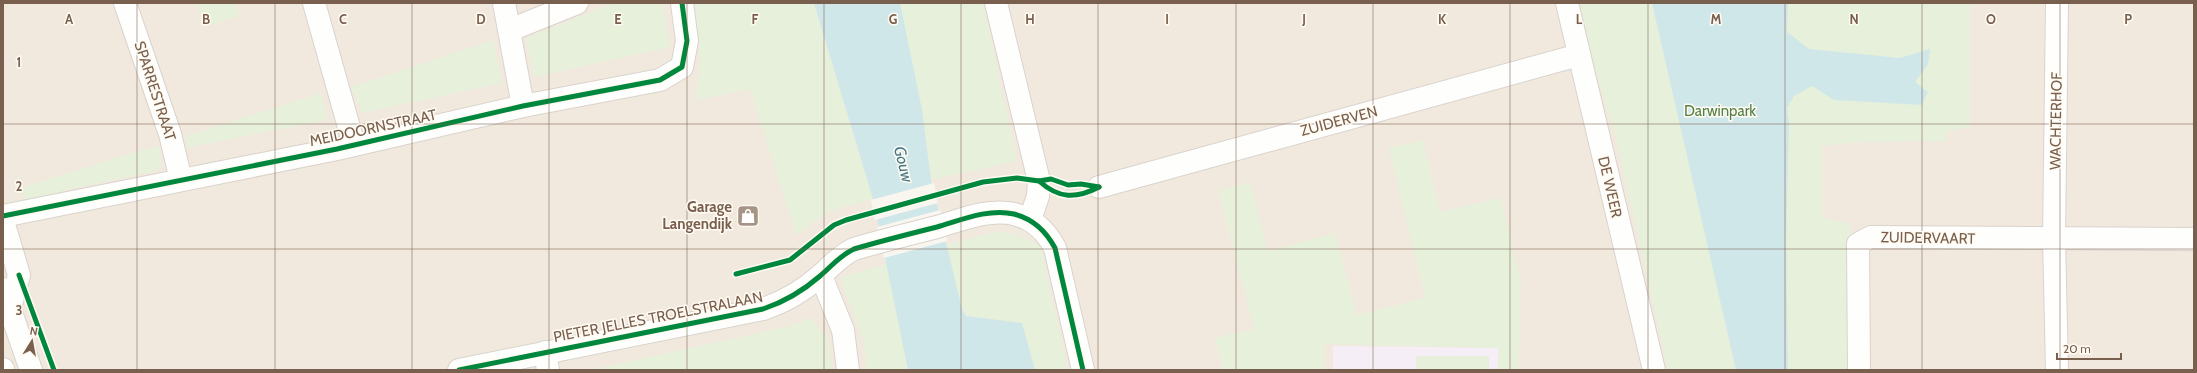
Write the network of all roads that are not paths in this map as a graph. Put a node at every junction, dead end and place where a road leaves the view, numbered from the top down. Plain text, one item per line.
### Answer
1 (125, 3) edge
2 (314, 3) edge
3 (504, 3) edge
4 (577, 3) edge
5 (682, 3) edge
6 (996, 3) edge
7 (1567, 3) edge
8 (2057, 3) edge
9 (510, 30) junction
10 (1579, 55) junction
11 (523, 106) junction
12 (354, 146) junction
13 (181, 180) junction
14 (1099, 187) dead end
15 (3, 216) edge
16 (3, 220) edge
17 (1030, 220) junction
18 (2054, 238) junction
19 (2194, 239) edge
20 (821, 276) junction
21 (7, 298) edge
22 (546, 361) edge
23 (31, 370) edge
24 (459, 370) edge
25 (848, 370) edge
26 (1084, 370) edge
27 (1654, 370) edge
28 (1859, 370) edge
29 (2057, 370) edge

1 - 13 street, SPARRESTRAAT
2 - 12 street
3 - 9 street
4 - 9 street
5 - 11 street, MEIDOORNSTRAAT
6 - 17 street
7 - 10 street, DE WEER
8 - 18 street, WACHTERHOF
9 - 11 street
10 - 14 street, ZUIDERVEN
10 - 27 street, DE WEER
11 - 12 street, MEIDOORNSTRAAT
12 - 13 street, MEIDOORNSTRAAT
13 - 15 street, MEIDOORNSTRAAT
16 - 21 street
17 - 20 street, PIETER JELLES TROELSTRALAAN
17 - 26 street
18 - 19 street
18 - 28 street, ZUIDERVAART
18 - 29 street, WACHTERHOF
20 - 22 street, PIETER JELLES TROELSTRALAAN
20 - 25 street
21 - 23 street
22 - 24 street, PIETER JELLES TROELSTRALAAN

